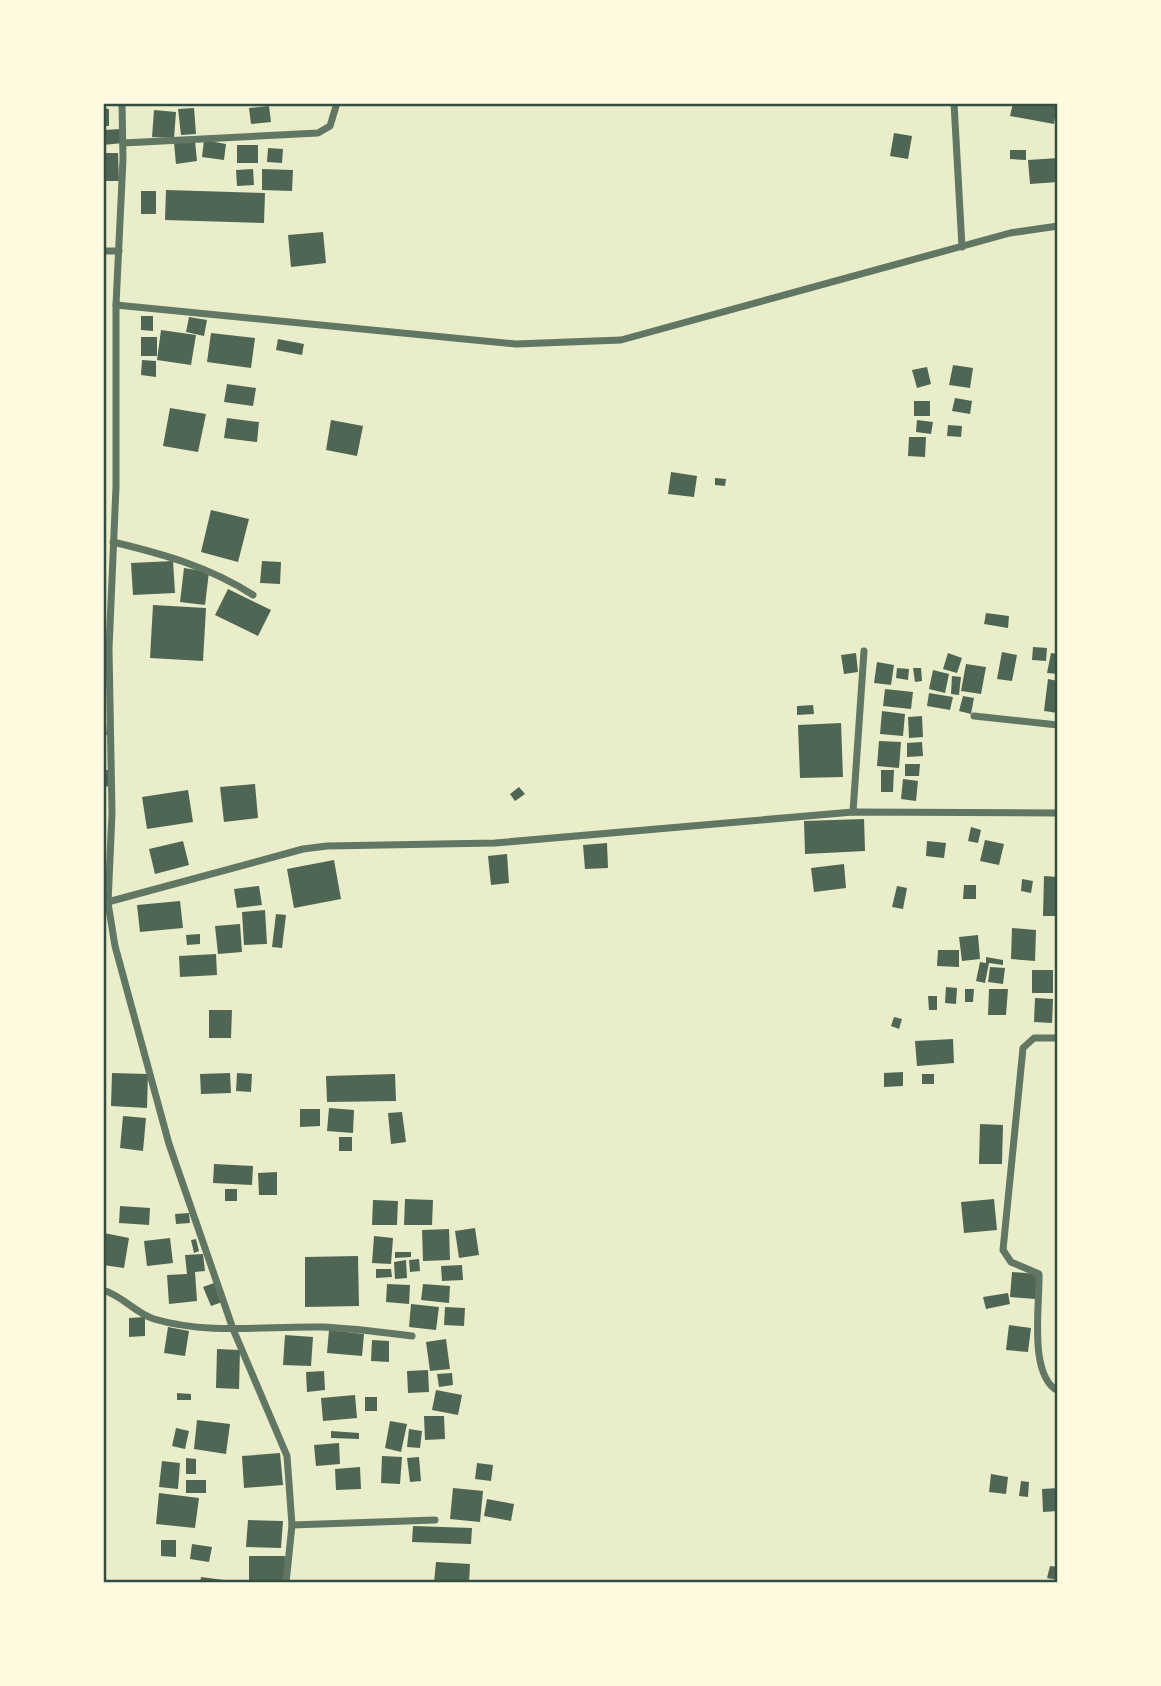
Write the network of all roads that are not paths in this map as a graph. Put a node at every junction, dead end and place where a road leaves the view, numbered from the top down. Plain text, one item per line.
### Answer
1 (122, 103) edge
2 (337, 103) edge
3 (954, 103) edge
4 (123, 143) junction
5 (1058, 226) edge
6 (962, 247) junction
7 (103, 251) edge
8 (119, 251) junction
9 (116, 305) junction
10 (113, 542) junction
11 (253, 596) dead end
12 (864, 651) dead end
13 (974, 716) dead end
14 (1058, 725) edge
15 (853, 812) junction
16 (1058, 813) edge
17 (106, 903) edge
18 (1058, 1038) edge
19 (103, 1290) edge
20 (233, 1329) junction
21 (412, 1336) dead end
22 (1058, 1391) edge
23 (435, 1520) dead end
24 (292, 1525) junction
25 (286, 1583) edge

1 - 4 street
2 - 4 street
3 - 6 street
4 - 8 street
5 - 6 street
6 - 9 street
7 - 8 street
8 - 9 street
9 - 10 street
10 - 11 street
10 - 17 street
12 - 15 street
13 - 14 street
15 - 16 street
15 - 17 street
17 - 20 street
18 - 22 street
19 - 20 street
20 - 21 street
20 - 24 street
23 - 24 street
24 - 25 street

